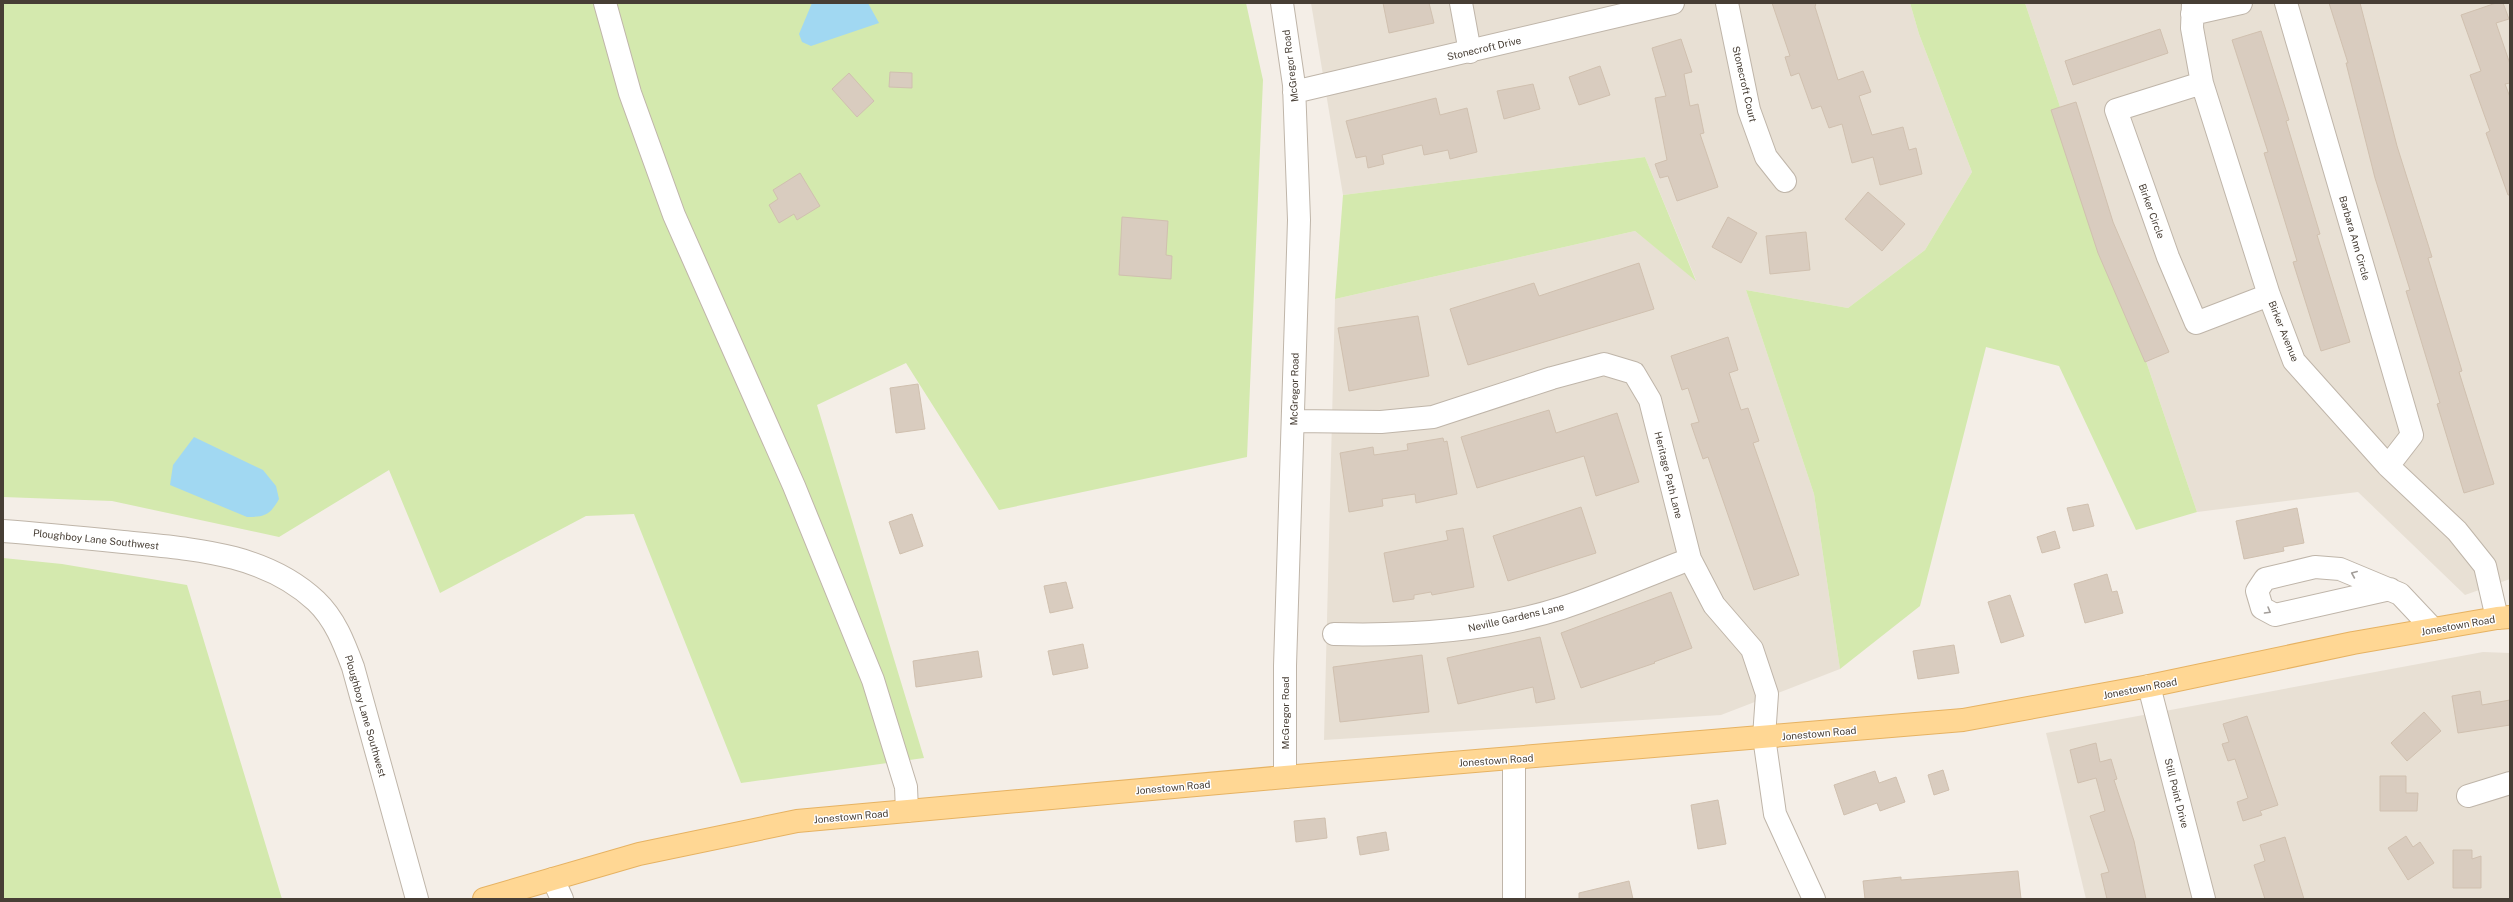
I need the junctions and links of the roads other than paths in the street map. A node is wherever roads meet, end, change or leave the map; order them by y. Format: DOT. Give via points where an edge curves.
graph roads {
  1 [pos="605,3"];
  2 [pos="1282,3"];
  3 [pos="1461,3"];
  4 [pos="1673,3"];
  5 [pos="1727,3"];
  6 [pos="2241,3"];
  7 [pos="2286,3"];
  8 [pos="2193,9"];
  9 [pos="1470,52"];
  10 [pos="2202,83"];
  11 [pos="1294,92"];
  12 [pos="1785,181"];
  13 [pos="2269,295"];
  14 [pos="1293,420"];
  15 [pos="2388,466"];
  16 [pos="3,530"];
  17 [pos="1690,559"];
  18 [pos="2390,589"];
  19 [pos="2504,618"];
  20 [pos="2433,629"];
  21 [pos="1334,634"];
  22 [pos="2149,686"];
  23 [pos="1764,737"];
  24 [pos="1514,759"];
  25 [pos="1285,776"];
  26 [pos="2510,784"];
  27 [pos="2468,796"];
  28 [pos="907,811"];
  29 [pos="553,879"];
  30 [pos="417,899"];
  31 [pos="484,899"];
  32 [pos="562,899"];
  33 [pos="1514,899"];
  34 [pos="1814,899"];
  35 [pos="2204,899"];
  1 -- 28 [label="street" via="630,93 674,215 794,486 873,680 906,787"];
  2 -- 11 [label="street, McGregor Road"];
  3 -- 9 [label="street"];
  4 -- 9 [label="street, Stonecroft Drive"];
  5 -- 12 [label="street, Stonecroft Court" via="1749,110 1766,157"];
  6 -- 8 [label="street"];
  7 -- 15 [label="street, Barbara Ann Circle" via="2412,435"];
  8 -- 10 [label="street, Birker Avenue" via="2192,28"];
  9 -- 11 [label="street, Stonecroft Drive"];
  10 -- 13 [label="street, Birker Avenue"];
  10 -- 13 [label="street, Birker Circle" via="2116,110 2168,257 2196,323"];
  11 -- 14 [label="street, McGregor Road" via="1298,220"];
  13 -- 15 [label="street, Birker Avenue" via="2294,361"];
  14 -- 17 [label="street, Heritage Path Lane" via="1381,422 1433,417 1552,378 1604,364 1634,373 1650,400"];
  14 -- 25 [label="street, McGregor Road" via="1285,666"];
  15 -- 19 [label="street, Birker Avenue" via="2457,531 2485,566"];
  16 -- 30 [label="street, Ploughboy Lane Southwest" via="198,550 240,559 264,568 295,585 316,601 340,635 353,666"];
  17 -- 21 [label="street, Neville Gardens Lane" via="1562,608 1470,629 1373,635"];
  17 -- 23 [label="street, Heritage Path Lane" via="1714,605 1752,650 1766,694"];
  18 -- 18 [label="street, one-way" via="2340,568 2315,567 2265,579 2257,591 2262,608 2275,615"];
  18 -- 20 [label="street" via="2400,594"];
  19 -- 20 [label="main road, Jonestown Road"];
  20 -- 22 [label="main road, Jonestown Road"];
  22 -- 23 [label="main road, Jonestown Road" via="1963,720"];
  22 -- 35 [label="street, Still Point Drive"];
  23 -- 24 [label="main road, Jonestown Road"];
  23 -- 34 [label="street, Heritage Path Lane" via="1775,814"];
  24 -- 25 [label="main road, Jonestown Road"];
  24 -- 33 [label="street"];
  25 -- 28 [label="main road, Jonestown Road"];
  26 -- 27 [label="street"];
  28 -- 29 [label="main road, Jonestown Road" via="797,821 639,854"];
  29 -- 31 [label="main road, Jonestown Road"];
  29 -- 32 [label="street"];
}
